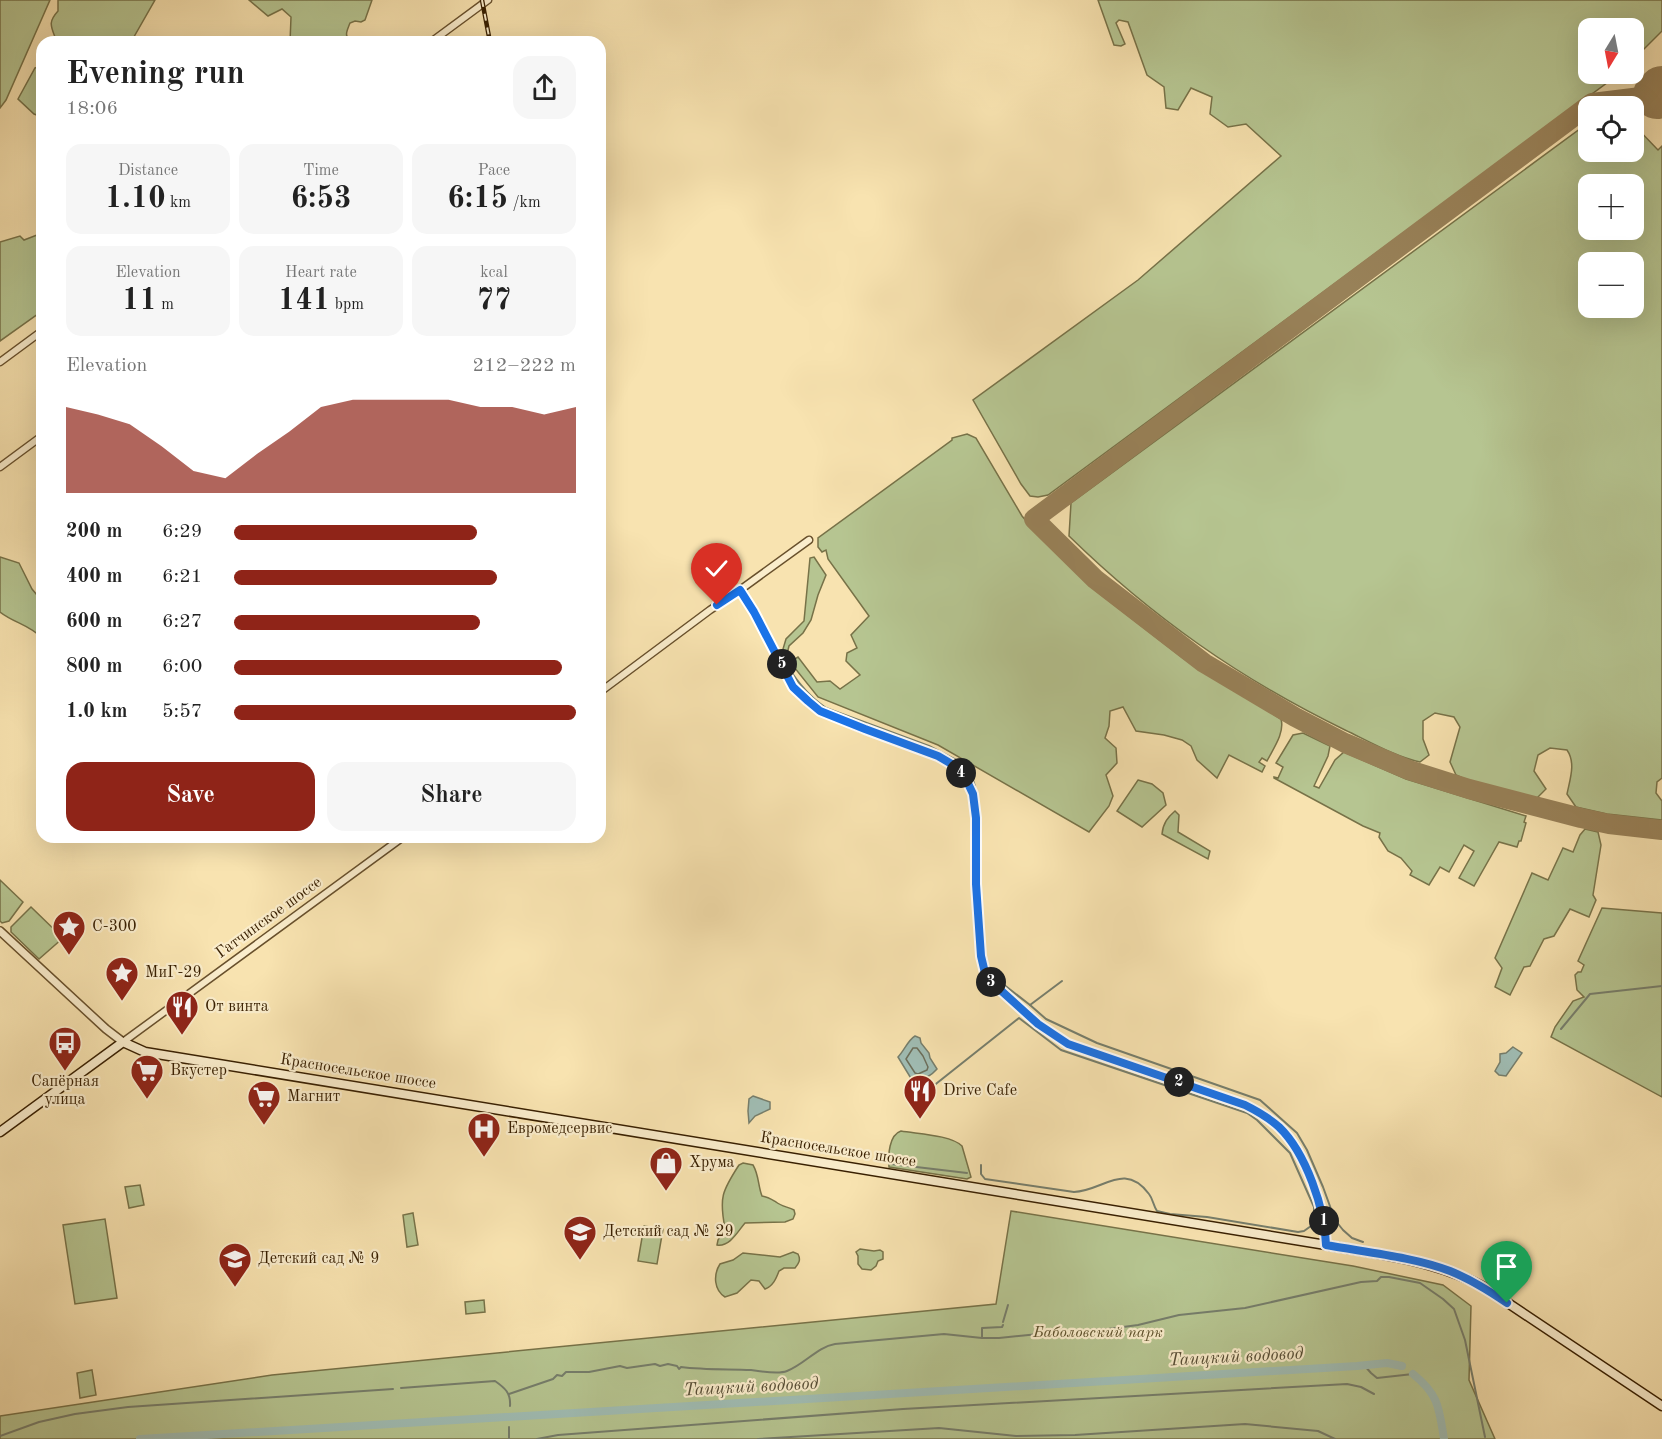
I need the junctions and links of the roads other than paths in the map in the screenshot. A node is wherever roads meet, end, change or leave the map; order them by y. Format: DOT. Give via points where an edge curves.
graph roads {
  1 [pos="488,0"];
  2 [pos="439,36"];
  3 [pos="36,335"];
  4 [pos="0,362"];
  5 [pos="36,440"];
  6 [pos="0,467"];
  7 [pos="809,540"];
  8 [pos="740,590"];
  9 [pos="606,688"];
  10 [pos="395,843"];
  11 [pos="0,931"];
  12 [pos="123,1042"];
  13 [pos="0,1132"];
  14 [pos="1326,1245"];
  15 [pos="1662,1406"];
  1 -- 2 [label="street"];
  3 -- 4 [label="street"];
  5 -- 6 [label="street"];
  7 -- 8 [label="street"];
  8 -- 9 [label="street"];
  8 -- 14 [label="street" via="793,687 820,711 938,756 965,777 973,794 976,818 976,884 986,977 1038,1024 1068,1044 1261,1112 1280,1128 1305,1167 1323,1216"];
  10 -- 12 [label="street, Гатчинское шоссе"];
  11 -- 12 [label="street"];
  12 -- 13 [label="main road"];
  12 -- 14 [label="main road, Красносельское шоссе" via="154,1054"];
  14 -- 15 [label="main road, Красносельское шоссе" via="1430,1264 1466,1277"];
}
